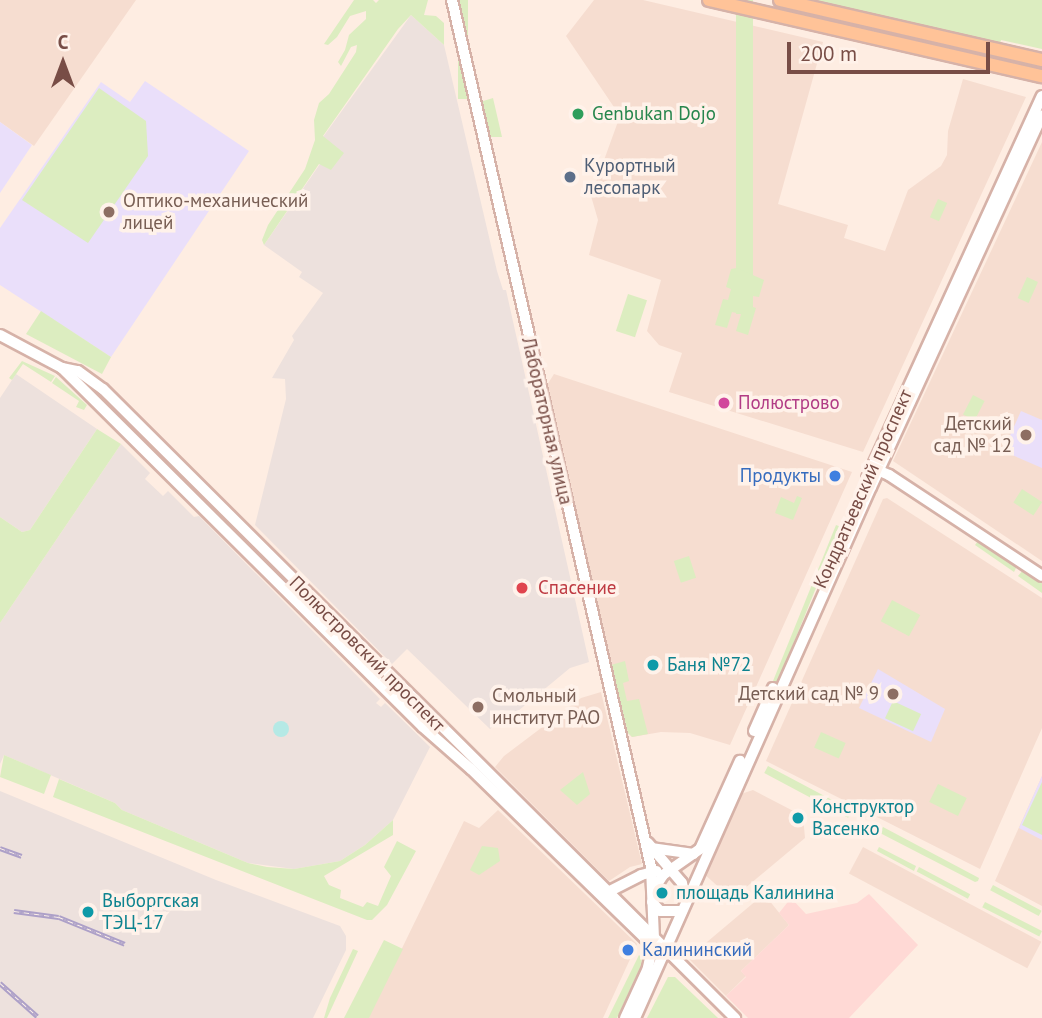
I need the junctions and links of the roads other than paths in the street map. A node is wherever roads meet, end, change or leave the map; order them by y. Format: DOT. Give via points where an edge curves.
graph roads {
  1 [pos="452,0"];
  2 [pos="709,0"];
  3 [pos="780,0"];
  4 [pos="1042,60"];
  5 [pos="1042,76"];
  6 [pos="1042,96"];
  7 [pos="1042,117"];
  8 [pos="0,335"];
  9 [pos="875,470"];
  10 [pos="199,495"];
  11 [pos="1042,576"];
  12 [pos="431,718"];
  13 [pos="423,727"];
  14 [pos="649,844"];
  15 [pos="694,855"];
  16 [pos="670,870"];
  17 [pos="652,871"];
  18 [pos="608,892"];
  19 [pos="652,898"];
  20 [pos="684,906"];
  21 [pos="653,944"];
  22 [pos="665,952"];
  23 [pos="625,1018"];
  24 [pos="635,1018"];
  25 [pos="735,1018"];
  1 -- 14 [label="main road, Лабораторная улица" via="600,654"];
  2 -- 5 [label="main road"];
  3 -- 4 [label="main road"];
  6 -- 9 [label="main road, Кондратьевский проспект"];
  7 -- 9 [label="main road, Кондратьевский проспект"];
  8 -- 10 [label="main road, Полюстровский проспект" via="98,385"];
  9 -- 11 [label="main road"];
  9 -- 15 [label="main road, Кондратьевский проспект"];
  9 -- 20 [label="main road, Кондратьевский проспект"];
  10 -- 12 [label="main road, Полюстровский проспект"];
  10 -- 13 [label="main road, Полюстровский проспект"];
  12 -- 13 [label="main road"];
  12 -- 18 [label="main road, Полюстровский проспект"];
  13 -- 21 [label="main road, Полюстровский проспект"];
  14 -- 15 [label="main road"];
  14 -- 16 [label="main road, Лабораторная улица"];
  14 -- 17 [label="main road, Лабораторная улица"];
  15 -- 16 [label="main road, Кондратьевский проспект"];
  16 -- 17 [label="main road"];
  16 -- 19 [label="main road" via="657,880"];
  16 -- 20 [label="main road" via="681,883"];
  17 -- 18 [label="main road"];
  17 -- 19 [label="main road"];
  18 -- 21 [label="main road, Полюстровский проспект"];
  19 -- 20 [label="main road" via="660,911"];
  19 -- 21 [label="main road"];
  20 -- 22 [label="main road"];
  21 -- 22 [label="main road, Полюстровский проспект"];
  21 -- 23 [label="main road" via="648,968"];
  22 -- 24 [label="main road"];
  22 -- 25 [label="main road, Полюстровский проспект"];
}
